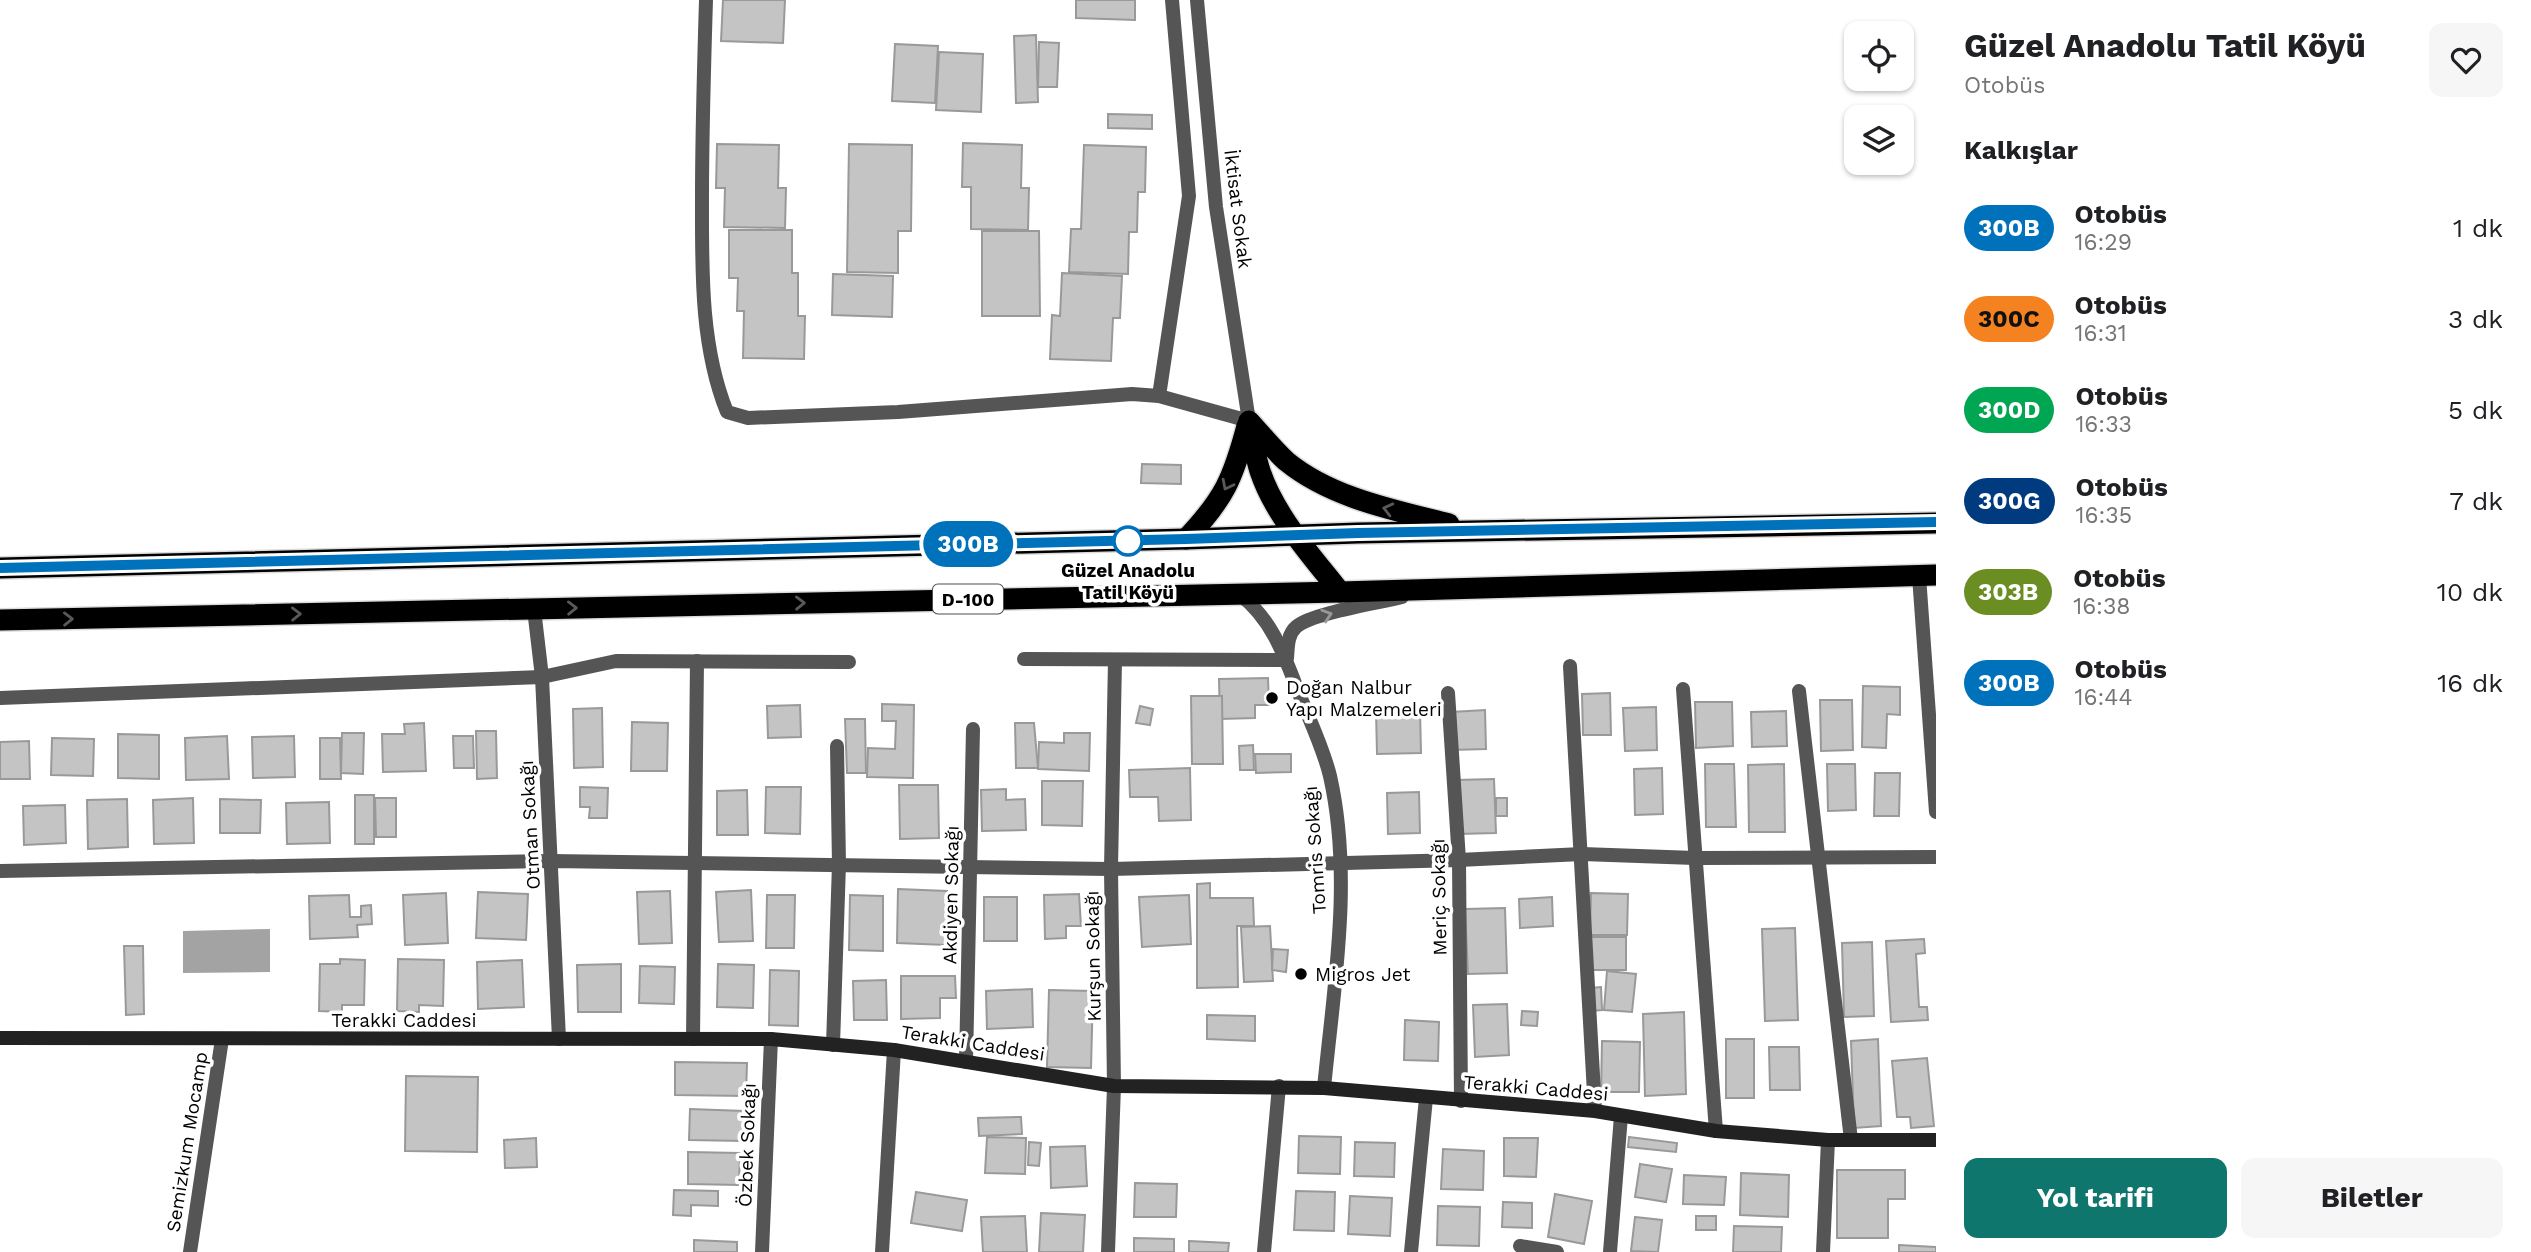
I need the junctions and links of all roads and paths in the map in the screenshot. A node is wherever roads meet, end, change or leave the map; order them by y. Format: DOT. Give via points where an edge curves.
graph roads {
  1 [pos="706,0"];
  2 [pos="1172,0"];
  3 [pos="1197,0"];
  4 [pos="1159,396"];
  5 [pos="1248,421"];
  6 [pos="1936,523"];
  7 [pos="1478,532"];
  8 [pos="1296,536"];
  9 [pos="1186,539"];
  10 [pos="0,568"];
  11 [pos="1928,576"];
  12 [pos="1436,589"];
  13 [pos="1237,592"];
  14 [pos="1340,592"];
  15 [pos="534,609"];
  16 [pos="0,620"];
  17 [pos="1024,659"];
  18 [pos="1115,660"];
  19 [pos="1286,660"];
  20 [pos="697,661"];
  21 [pos="849,662"];
  22 [pos="1570,666"];
  23 [pos="542,677"];
  24 [pos="1683,689"];
  25 [pos="1799,691"];
  26 [pos="1448,693"];
  27 [pos="0,698"];
  28 [pos="973,729"];
  29 [pos="837,747"];
  30 [pos="1936,812"];
  31 [pos="1582,854"];
  32 [pos="1818,857"];
  33 [pos="1936,857"];
  34 [pos="1695,858"];
  35 [pos="1460,860"];
  36 [pos="551,861"];
  37 [pos="696,862"];
  38 [pos="1340,862"];
  39 [pos="839,864"];
  40 [pos="971,866"];
  41 [pos="1111,869"];
  42 [pos="0,871"];
  43 [pos="0,1038"];
  44 [pos="222,1039"];
  45 [pos="559,1039"];
  46 [pos="693,1040"];
  47 [pos="771,1040"];
  48 [pos="833,1045"];
  49 [pos="894,1050"];
  50 [pos="966,1062"];
  51 [pos="1114,1086"];
  52 [pos="1279,1086"];
  53 [pos="1324,1087"];
  54 [pos="1426,1098"];
  55 [pos="1461,1101"];
  56 [pos="1595,1111"];
  57 [pos="1621,1116"];
  58 [pos="1716,1131"];
  59 [pos="1828,1140"];
  60 [pos="1851,1140"];
  61 [pos="1936,1140"];
  62 [pos="1520,1246"];
  63 [pos="190,1252"];
  64 [pos="762,1252"];
  65 [pos="882,1252"];
  66 [pos="1108,1252"];
  67 [pos="1264,1252"];
  68 [pos="1411,1252"];
  69 [pos="1557,1252"];
  70 [pos="1610,1252"];
  71 [pos="1822,1252"];
  1 -- 4 [label="street" via="702,282 716,384 727,412 748,418"];
  2 -- 4 [label="street" via="1189,196"];
  3 -- 5 [label="street, İktisat Sokak" via="1216,206"];
  4 -- 5 [label="street"];
  7 -- 5 [label="highway, one-way" via="1360,502 1287,461"];
  5 -- 8 [label="highway" via="1260,471"];
  5 -- 9 [label="highway, one-way" via="1227,487"];
  6 -- 7 [label="highway"];
  7 -- 8 [label="highway"];
  8 -- 9 [label="highway"];
  8 -- 14 [label="highway"];
  9 -- 10 [label="highway"];
  11 -- 12 [label="highway, D-100"];
  11 -- 30 [label="street"];
  12 -- 14 [label="highway, D-100"];
  19 -- 12 [label="street, one-way" via="1296,626 1328,613"];
  13 -- 14 [label="highway, D-100"];
  15 -- 13 [label="highway, D-100, one-way"];
  13 -- 19 [label="street, Tomris Sokağı" via="1264,617"];
  16 -- 15 [label="highway, D-100, one-way"];
  15 -- 23 [label="street, Otman Sokağı"];
  17 -- 18 [label="street"];
  18 -- 19 [label="street"];
  18 -- 41 [label="street, Kurşun Sokağı"];
  19 -- 38 [label="street, Tomris Sokağı" via="1330,774"];
  20 -- 21 [label="street"];
  20 -- 23 [label="street" via="616,661"];
  20 -- 37 [label="street"];
  22 -- 31 [label="street"];
  23 -- 27 [label="street"];
  23 -- 36 [label="street, Otman Sokağı"];
  24 -- 34 [label="street"];
  25 -- 32 [label="street"];
  26 -- 35 [label="street, Meriç Sokağı"];
  28 -- 40 [label="street, Akdiyen Sokağı"];
  29 -- 39 [label="street"];
  31 -- 34 [label="street"];
  31 -- 35 [label="street"];
  31 -- 56 [label="street"];
  32 -- 33 [label="street"];
  32 -- 34 [label="street"];
  32 -- 60 [label="street"];
  34 -- 58 [label="street"];
  35 -- 38 [label="street"];
  35 -- 55 [label="street, Meriç Sokağı"];
  36 -- 37 [label="street"];
  36 -- 42 [label="street"];
  36 -- 45 [label="street, Otman Sokağı"];
  37 -- 39 [label="street"];
  37 -- 46 [label="street"];
  38 -- 41 [label="street"];
  38 -- 53 [label="street, Tomris Sokağı"];
  39 -- 40 [label="street"];
  39 -- 48 [label="street"];
  40 -- 41 [label="street"];
  40 -- 50 [label="street, Akdiyen Sokağı"];
  41 -- 51 [label="street, Kurşun Sokağı"];
  43 -- 44 [label="street, Terakki Caddesi"];
  44 -- 45 [label="street, Terakki Caddesi"];
  44 -- 63 [label="street, Semizkum Mocamp"];
  45 -- 46 [label="street, Terakki Caddesi"];
  46 -- 47 [label="street, Terakki Caddesi"];
  47 -- 48 [label="street, Terakki Caddesi"];
  47 -- 64 [label="street, Özbek Sokağı"];
  48 -- 49 [label="street, Terakki Caddesi"];
  49 -- 50 [label="street, Terakki Caddesi"];
  49 -- 65 [label="street"];
  50 -- 51 [label="street, Terakki Caddesi"];
  51 -- 52 [label="street, Terakki Caddesi"];
  51 -- 66 [label="street, Kurşun Sokağı"];
  52 -- 53 [label="street, Terakki Caddesi"];
  52 -- 67 [label="street"];
  53 -- 54 [label="street, Terakki Caddesi"];
  54 -- 55 [label="street, Terakki Caddesi"];
  54 -- 68 [label="street"];
  55 -- 56 [label="street, Terakki Caddesi"];
  56 -- 57 [label="street, Terakki Caddesi"];
  57 -- 58 [label="street, Terakki Caddesi"];
  57 -- 70 [label="street"];
  58 -- 59 [label="street, Terakki Caddesi"];
  59 -- 60 [label="street, Terakki Caddesi"];
  59 -- 71 [label="street"];
  60 -- 61 [label="street, Terakki Caddesi"];
  62 -- 69 [label="street"];
}
